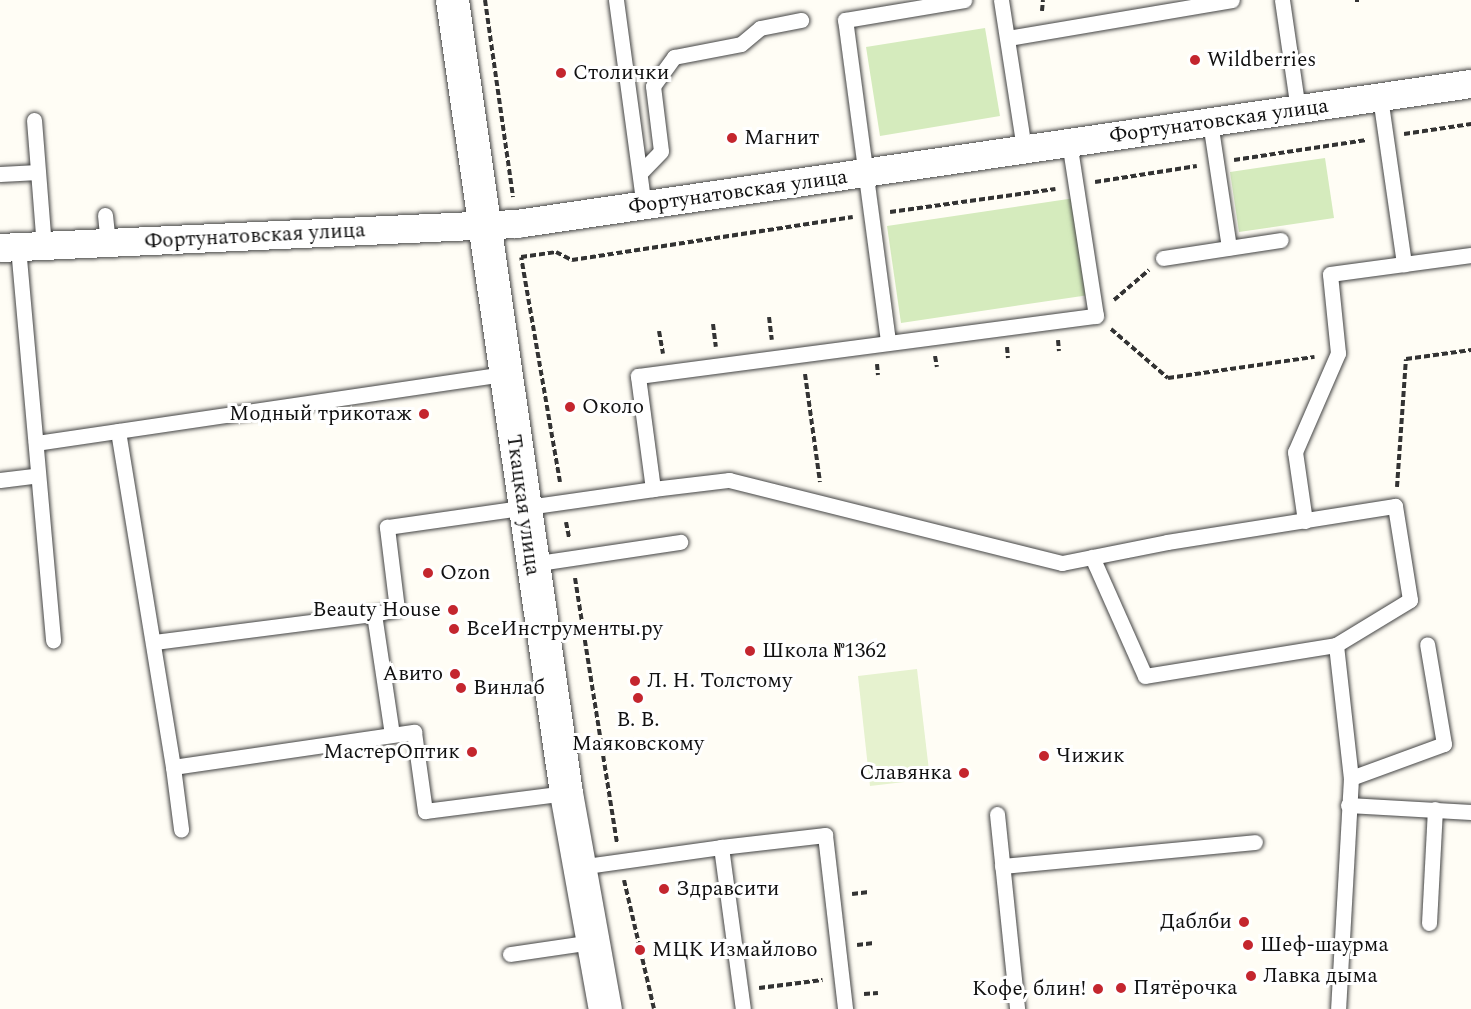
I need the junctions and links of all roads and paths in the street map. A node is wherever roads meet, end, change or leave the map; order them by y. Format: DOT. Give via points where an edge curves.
graph roads {
  1 [pos="452,0"];
  2 [pos="485,0"];
  3 [pos="616,0"];
  4 [pos="964,0"];
  5 [pos="1001,0"];
  6 [pos="1232,0"];
  7 [pos="1282,0"];
  8 [pos="801,20"];
  9 [pos="1008,38"];
  10 [pos="1471,84"];
  11 [pos="1380,97"];
  12 [pos="1298,110"];
  13 [pos="33,120"];
  14 [pos="1210,122"];
  15 [pos="1471,124"];
  16 [pos="1386,137"];
  17 [pos="1069,142"];
  18 [pos="1024,148"];
  19 [pos="1216,163"];
  20 [pos="38,172"];
  21 [pos="640,173"];
  22 [pos="867,173"];
  23 [pos="0,174"];
  24 [pos="1076,186"];
  25 [pos="514,202"];
  26 [pos="644,206"];
  27 [pos="105,215"];
  28 [pos="872,215"];
  29 [pos="483,226"];
  30 [pos="1281,240"];
  31 [pos="108,243"];
  32 [pos="20,247"];
  33 [pos="1229,248"];
  34 [pos="1471,255"];
  35 [pos="1163,258"];
  36 [pos="1404,264"];
  37 [pos="1096,316"];
  38 [pos="888,341"];
  39 [pos="1471,350"];
  40 [pos="802,352"];
  41 [pos="1338,353"];
  42 [pos="504,374"];
  43 [pos="118,431"];
  44 [pos="36,444"];
  45 [pos="38,475"];
  46 [pos="0,480"];
  47 [pos="653,489"];
  48 [pos="563,503"];
  49 [pos="822,504"];
  50 [pos="1395,506"];
  51 [pos="524,509"];
  52 [pos="1305,521"];
  53 [pos="680,542"];
  54 [pos="1092,557"];
  55 [pos="572,558"];
  56 [pos="532,564"];
  57 [pos="374,614"];
  58 [pos="602,632"];
  59 [pos="585,635"];
  60 [pos="53,640"];
  61 [pos="154,642"];
  62 [pos="1427,644"];
  63 [pos="1336,645"];
  64 [pos="392,734"];
  65 [pos="173,767"];
  66 [pos="1351,778"];
  67 [pos="566,793"];
  68 [pos="1348,804"];
  69 [pos="1435,809"];
  70 [pos="1471,812"];
  71 [pos="997,814"];
  72 [pos="181,829"];
  73 [pos="1255,842"];
  74 [pos="721,847"];
  75 [pos="619,862"];
  76 [pos="1002,866"];
  77 [pos="579,867"];
  78 [pos="1429,923"];
  79 [pos="592,942"];
  80 [pos="510,954"];
  81 [pos="841,978"];
  82 [pos="740,990"];
  83 [pos="605,1009"];
  84 [pos="654,1009"];
  85 [pos="743,1009"];
  86 [pos="845,1009"];
  87 [pos="1017,1009"];
  88 [pos="1338,1009"];
  1 -- 29 [label="street, Ткацкая улица"];
  2 -- 25 [label="path"];
  3 -- 21 [label="lane"];
  4 -- 22 [label="lane" via="844,20"];
  5 -- 9 [label="lane"];
  6 -- 9 [label="lane"];
  7 -- 12 [label="lane"];
  8 -- 21 [label="lane" via="760,28 741,44 674,57 653,86 661,151"];
  9 -- 18 [label="lane"];
  10 -- 11 [label="street, Фортунатовская улица"];
  11 -- 12 [label="street, Фортунатовская улица"];
  11 -- 16 [label="lane"];
  12 -- 14 [label="street, Фортунатовская улица"];
  13 -- 20 [label="lane"];
  14 -- 17 [label="street, Фортунатовская улица"];
  14 -- 19 [label="lane"];
  15 -- 16 [label="path"];
  16 -- 19 [label="path"];
  16 -- 36 [label="lane"];
  17 -- 18 [label="street, Фортунатовская улица"];
  17 -- 24 [label="lane"];
  18 -- 22 [label="street, Фортунатовская улица"];
  19 -- 24 [label="path"];
  19 -- 33 [label="lane"];
  20 -- 23 [label="lane"];
  20 -- 32 [label="lane"];
  21 -- 26 [label="lane"];
  22 -- 26 [label="street, Фортунатовская улица"];
  22 -- 28 [label="lane"];
  24 -- 28 [label="path"];
  24 -- 37 [label="lane"];
  26 -- 29 [label="street, Фортунатовская улица"];
  27 -- 31 [label="lane"];
  28 -- 38 [label="lane"];
  28 -- 48 [label="path" via="572,260 556,252 522,257"];
  29 -- 31 [label="street, Фортунатовская улица"];
  29 -- 42 [label="street, Ткацкая улица"];
  30 -- 33 [label="lane"];
  31 -- 32 [label="street, Фортунатовская улица"];
  32 -- 44 [label="lane"];
  33 -- 35 [label="lane"];
  34 -- 36 [label="lane"];
  35 -- 37 [label="path"];
  36 -- 41 [label="lane" via="1330,274"];
  37 -- 38 [label="lane"];
  37 -- 41 [label="path" via="1168,378"];
  38 -- 40 [label="lane"];
  39 -- 50 [label="path" via="1406,359"];
  40 -- 47 [label="lane" via="638,376"];
  40 -- 49 [label="path"];
  41 -- 52 [label="lane" via="1295,452"];
  42 -- 43 [label="lane"];
  42 -- 51 [label="street, Ткацкая улица"];
  43 -- 44 [label="lane"];
  43 -- 61 [label="lane"];
  44 -- 45 [label="lane"];
  45 -- 46 [label="lane"];
  45 -- 60 [label="lane"];
  47 -- 48 [label="lane"];
  47 -- 49 [label="lane" via="729,480"];
  48 -- 51 [label="lane"];
  48 -- 55 [label="path"];
  49 -- 54 [label="lane" via="1062,563"];
  50 -- 52 [label="lane"];
  50 -- 63 [label="lane" via="1410,600"];
  51 -- 56 [label="street, Ткацкая улица"];
  51 -- 57 [label="lane" via="387,527 397,609"];
  52 -- 54 [label="lane"];
  53 -- 55 [label="lane"];
  54 -- 63 [label="lane" via="1145,676"];
  55 -- 56 [label="lane"];
  55 -- 59 [label="path"];
  56 -- 67 [label="street, Ткацкая улица"];
  57 -- 61 [label="lane"];
  57 -- 64 [label="lane"];
  58 -- 59 [label="path"];
  59 -- 75 [label="path"];
  61 -- 65 [label="lane"];
  62 -- 66 [label="lane" via="1444,744"];
  63 -- 66 [label="lane"];
  64 -- 65 [label="lane"];
  64 -- 67 [label="lane" via="414,732 425,811"];
  65 -- 72 [label="lane"];
  66 -- 68 [label="lane"];
  67 -- 77 [label="street, Ткацкая улица"];
  68 -- 69 [label="lane"];
  68 -- 88 [label="lane"];
  69 -- 70 [label="lane"];
  69 -- 78 [label="lane"];
  71 -- 76 [label="lane"];
  73 -- 76 [label="lane"];
  74 -- 75 [label="lane"];
  74 -- 81 [label="lane" via="825,835"];
  74 -- 82 [label="lane"];
  75 -- 77 [label="lane"];
  75 -- 84 [label="path"];
  76 -- 87 [label="lane"];
  77 -- 79 [label="street, Ткацкая улица"];
  79 -- 80 [label="lane"];
  79 -- 83 [label="street, Ткацкая улица"];
  81 -- 82 [label="path"];
  81 -- 86 [label="lane"];
  82 -- 85 [label="lane"];
}
